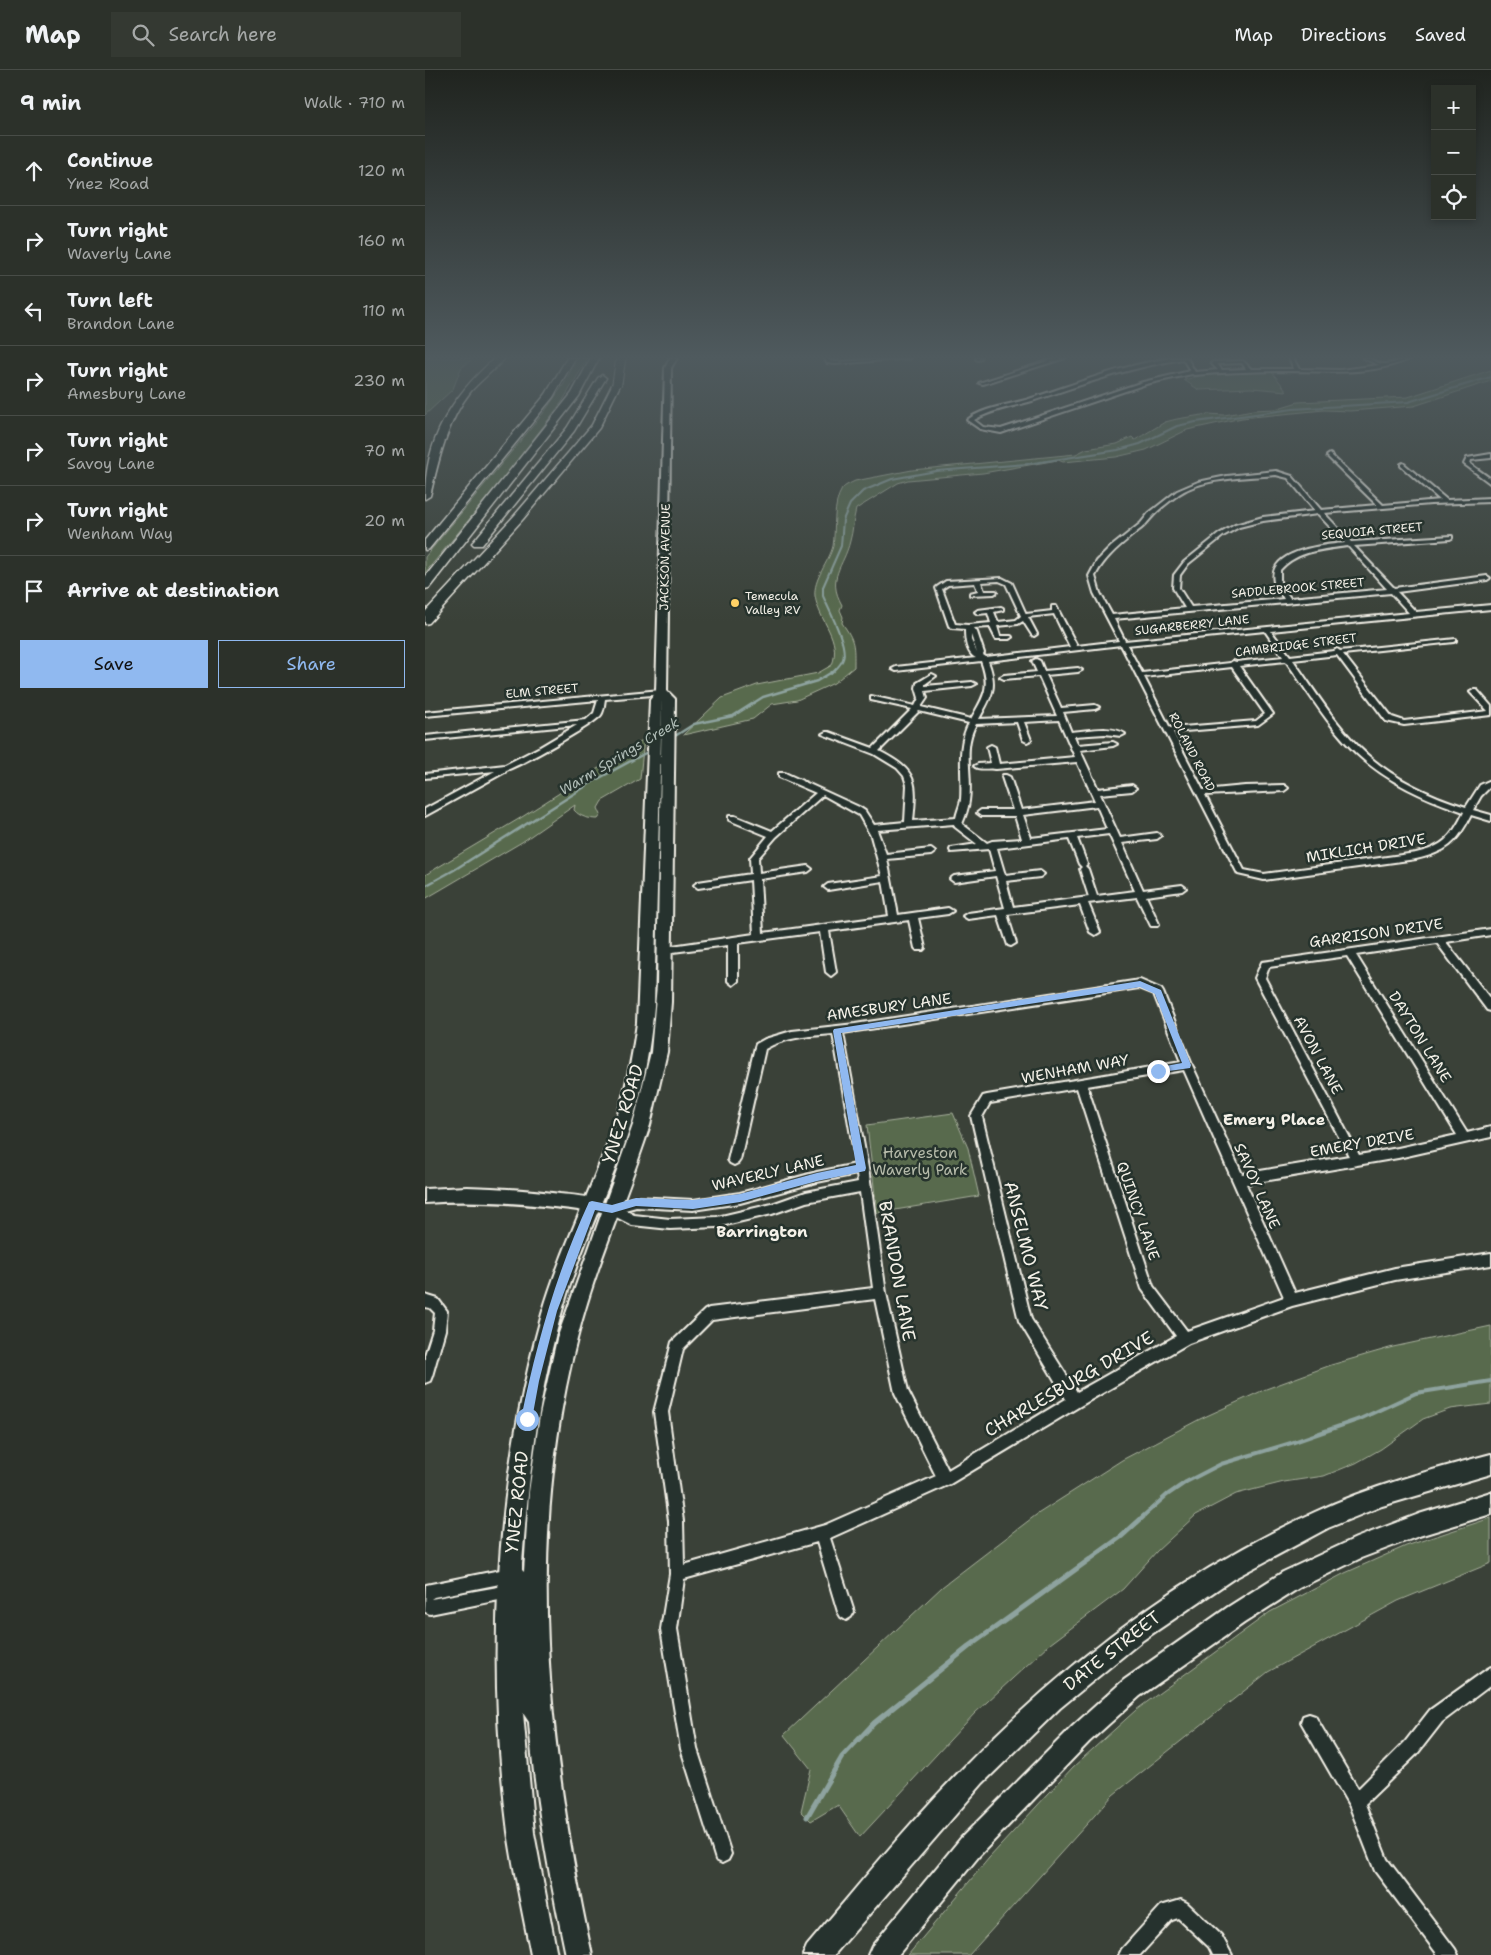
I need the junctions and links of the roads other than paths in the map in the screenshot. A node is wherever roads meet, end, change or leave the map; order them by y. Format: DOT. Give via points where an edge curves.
graph roads {
  1 [pos="437,446"];
  2 [pos="508,446"];
  3 [pos="535,446"];
  4 [pos="544,446"];
  5 [pos="558,446"];
  6 [pos="580,446"];
  7 [pos="666,446"];
  8 [pos="1330,456"];
  9 [pos="1491,456"];
  10 [pos="1403,464"];
  11 [pos="1491,482"];
  12 [pos="425,496"];
  13 [pos="1491,500"];
  14 [pos="1445,501"];
  15 [pos="1382,507"];
  16 [pos="1319,512"];
  17 [pos="478,519"];
  18 [pos="1450,537"];
  19 [pos="1349,545"];
  20 [pos="425,547"];
  21 [pos="474,549"];
  22 [pos="462,563"];
  23 [pos="1487,578"];
  24 [pos="977,580"];
  25 [pos="425,585"];
  26 [pos="1392,590"];
  27 [pos="994,592"];
  28 [pos="982,593"];
  29 [pos="972,594"];
  30 [pos="1288,600"];
  31 [pos="1491,607"];
  32 [pos="425,609"];
  33 [pos="1001,610"];
  34 [pos="1189,610"];
  35 [pos="990,611"];
  36 [pos="978,612"];
  37 [pos="1414,614"];
  38 [pos="1024,616"];
  39 [pos="1110,617"];
  40 [pos="425,620"];
  41 [pos="995,624"];
  42 [pos="969,627"];
  43 [pos="1267,629"];
  44 [pos="1034,634"];
  45 [pos="1009,637"];
  46 [pos="1454,640"];
  47 [pos="1123,643"];
  48 [pos="1074,648"];
  49 [pos="1337,651"];
  50 [pos="981,657"];
  51 [pos="1287,657"];
  52 [pos="1036,661"];
  53 [pos="1233,664"];
  54 [pos="896,669"];
  55 [pos="1078,670"];
  56 [pos="1042,674"];
  57 [pos="1140,675"];
  58 [pos="932,676"];
  59 [pos="1004,677"];
  60 [pos="972,684"];
  61 [pos="920,688"];
  62 [pos="661,692"];
  63 [pos="1474,692"];
  64 [pos="602,697"];
  65 [pos="874,698"];
  66 [pos="918,707"];
  67 [pos="1095,707"];
  68 [pos="1491,711"];
  69 [pos="425,714"];
  70 [pos="1060,714"];
  71 [pos="1020,720"];
  72 [pos="589,721"];
  73 [pos="973,722"];
  74 [pos="1169,730"];
  75 [pos="826,734"];
  76 [pos="1069,734"];
  77 [pos="1121,734"];
  78 [pos="425,738"];
  79 [pos="1027,740"];
  80 [pos="1113,744"];
  81 [pos="991,747"];
  82 [pos="1076,748"];
  83 [pos="874,752"];
  84 [pos="1079,759"];
  85 [pos="995,765"];
  86 [pos="978,766"];
  87 [pos="507,767"];
  88 [pos="661,768"];
  89 [pos="782,775"];
  90 [pos="425,776"];
  91 [pos="1006,777"];
  92 [pos="1491,782"];
  93 [pos="1132,788"];
  94 [pos="1284,788"];
  95 [pos="822,792"];
  96 [pos="1094,792"];
  97 [pos="1200,793"];
  98 [pos="1099,803"];
  99 [pos="1469,812"];
  100 [pos="425,813"];
  101 [pos="981,813"];
  102 [pos="1019,813"];
  103 [pos="732,818"];
  104 [pos="1491,818"];
  105 [pos="909,820"];
  106 [pos="959,823"];
  107 [pos="871,828"];
  108 [pos="1111,830"];
  109 [pos="773,835"];
  110 [pos="1071,835"];
  111 [pos="1157,836"];
  112 [pos="1027,840"];
  113 [pos="1116,841"];
  114 [pos="988,845"];
  115 [pos="954,850"];
  116 [pos="931,852"];
  117 [pos="882,857"];
  118 [pos="808,869"];
  119 [pos="1241,872"];
  120 [pos="1040,874"];
  121 [pos="1001,876"];
  122 [pos="753,878"];
  123 [pos="886,878"];
  124 [pos="955,879"];
  125 [pos="698,885"];
  126 [pos="828,887"];
  127 [pos="1182,888"];
  128 [pos="1139,893"];
  129 [pos="665,894"];
  130 [pos="651,896"];
  131 [pos="1094,899"];
  132 [pos="1083,901"];
  133 [pos="948,911"];
  134 [pos="1006,912"];
  135 [pos="913,916"];
  136 [pos="968,916"];
  137 [pos="894,919"];
  138 [pos="1154,924"];
  139 [pos="824,928"];
  140 [pos="1095,932"];
  141 [pos="1491,932"];
  142 [pos="759,937"];
  143 [pos="733,940"];
  144 [pos="1439,940"];
  145 [pos="1011,943"];
  146 [pos="920,948"];
  147 [pos="665,950"];
  148 [pos="1349,952"];
  149 [pos="1265,964"];
  150 [pos="831,972"];
  151 [pos="733,981"];
  152 [pos="1140,984"];
  153 [pos="655,1005"];
  154 [pos="1491,1007"];
  155 [pos="837,1031"];
  156 [pos="1187,1065"];
  157 [pos="1081,1084"];
  158 [pos="977,1116"];
  159 [pos="1491,1132"];
  160 [pos="1465,1139"];
  161 [pos="1356,1159"];
  162 [pos="734,1160"];
  163 [pos="862,1168"];
  164 [pos="1238,1180"];
  165 [pos="864,1186"];
  166 [pos="425,1196"];
  167 [pos="602,1207"];
  168 [pos="1491,1259"];
  169 [pos="880,1292"];
  170 [pos="1292,1300"];
  171 [pos="425,1301"];
  172 [pos="1185,1338"];
  173 [pos="425,1376"];
  174 [pos="1075,1401"];
  175 [pos="1491,1464"];
  176 [pos="945,1479"];
  177 [pos="1491,1503"];
  178 [pos="821,1533"];
  179 [pos="677,1574"];
  180 [pos="509,1584"];
  181 [pos="425,1595"];
  182 [pos="425,1605"];
  183 [pos="846,1612"];
  184 [pos="1491,1675"];
  185 [pos="540,1718"];
  186 [pos="1309,1722"];
  187 [pos="1356,1802"];
  188 [pos="723,1854"];
  189 [pos="544,1955"];
  190 [pos="579,1955"];
  191 [pos="816,1955"];
  192 [pos="881,1955"];
  193 [pos="1128,1955"];
  194 [pos="1223,1955"];
  195 [pos="1449,1955"];
  1 -- 12 [label="highway"];
  2 -- 20 [label="highway"];
  3 -- 17 [label="highway"];
  4 -- 17 [label="highway"];
  5 -- 21 [label="highway"];
  6 -- 40 [label="highway, bridge"];
  7 -- 62 [label="main road, JACKSON AVENUE"];
  8 -- 15 [label="street"];
  9 -- 11 [label="street" via="1469,458 1467,464"];
  10 -- 14 [label="street"];
  13 -- 14 [label="street"];
  14 -- 15 [label="street"];
  15 -- 16 [label="street"];
  16 -- 19 [label="street"];
  16 -- 34 [label="street" via="1255,519 1221,535 1186,564 1177,576 1176,588"];
  16 -- 39 [label="street, ROLAND ROAD" via="1290,478 1276,473 1201,483 1179,492 1099,562 1092,576"];
  17 -- 25 [label="highway"];
  18 -- 19 [label="street, SEQUOIA STREET"];
  19 -- 26 [label="street"];
  19 -- 30 [label="street, SEQUOIA STREET" via="1315,548 1293,555 1279,566 1275,579"];
  22 -- 32 [label="highway"];
  23 -- 26 [label="street, SADDLEBROOK STREET"];
  24 -- 28 [label="street"];
  24 -- 38 [label="street" via="1000,578 1009,583"];
  24 -- 42 [label="street" via="946,583 939,588 952,626"];
  26 -- 30 [label="street, SADDLEBROOK STREET"];
  26 -- 37 [label="street"];
  27 -- 28 [label="street"];
  28 -- 29 [label="street"];
  30 -- 34 [label="street, SADDLEBROOK STREET"];
  31 -- 37 [label="street, SUGARBERRY LANE"];
  33 -- 35 [label="street"];
  34 -- 39 [label="street, SADDLEBROOK STREET"];
  35 -- 36 [label="street"];
  35 -- 41 [label="street"];
  37 -- 43 [label="street, SUGARBERRY LANE"];
  38 -- 41 [label="street" via="1018,622"];
  38 -- 44 [label="street"];
  38 -- 48 [label="street" via="1055,609"];
  39 -- 47 [label="street, ROLAND ROAD"];
  41 -- 42 [label="street"];
  41 -- 45 [label="street" via="993,628 998,638"];
  42 -- 50 [label="street" via="974,632"];
  43 -- 47 [label="street, SUGARBERRY LANE"];
  43 -- 51 [label="street"];
  46 -- 49 [label="street, CAMBRIDGE STREET"];
  47 -- 48 [label="street, SUGARBERRY LANE"];
  47 -- 57 [label="street, ROLAND ROAD"];
  48 -- 50 [label="street, SUGARBERRY LANE"];
  49 -- 51 [label="street, CAMBRIDGE STREET"];
  49 -- 68 [label="street" via="1389,719 1404,723"];
  50 -- 54 [label="street, SUGARBERRY LANE"];
  50 -- 73 [label="street" via="990,676 989,694"];
  51 -- 53 [label="street, CAMBRIDGE STREET"];
  51 -- 99 [label="street" via="1359,751 1390,775"];
  52 -- 56 [label="street"];
  53 -- 57 [label="street, CAMBRIDGE STREET"];
  53 -- 74 [label="street" via="1269,714 1258,723"];
  55 -- 56 [label="street"];
  56 -- 59 [label="street"];
  56 -- 70 [label="street"];
  57 -- 74 [label="street, ROLAND ROAD"];
  58 -- 61 [label="street" via="921,683"];
  60 -- 61 [label="street"];
  61 -- 66 [label="street" via="923,698"];
  62 -- 64 [label="street, ELM STREET"];
  62 -- 88 [label="main road, JACKSON AVENUE" via="656,700 654,730"];
  62 -- 88 [label="main road, JACKSON AVENUE" via="669,699"];
  63 -- 68 [label="street"];
  64 -- 69 [label="street, ELM STREET"];
  64 -- 72 [label="street" via="598,714"];
  65 -- 66 [label="street"];
  66 -- 73 [label="street"];
  66 -- 83 [label="street"];
  67 -- 70 [label="street"];
  70 -- 71 [label="street"];
  70 -- 76 [label="street"];
  71 -- 73 [label="street"];
  71 -- 79 [label="street"];
  72 -- 78 [label="street"];
  72 -- 87 [label="street"];
  73 -- 106 [label="street" via="967,734 965,801"];
  74 -- 97 [label="street, ROLAND ROAD"];
  75 -- 83 [label="street"];
  76 -- 77 [label="street"];
  76 -- 82 [label="street"];
  80 -- 82 [label="street"];
  81 -- 85 [label="street"];
  82 -- 84 [label="street"];
  83 -- 105 [label="street" via="905,770 911,784"];
  84 -- 85 [label="street"];
  84 -- 96 [label="street"];
  85 -- 86 [label="street"];
  87 -- 90 [label="street"];
  87 -- 100 [label="street"];
  88 -- 129 [label="main road, JACKSON AVENUE"];
  88 -- 130 [label="main road, JACKSON AVENUE"];
  89 -- 95 [label="street"];
  91 -- 102 [label="street"];
  92 -- 99 [label="street, MIKLICH DRIVE" via="1476,797"];
  93 -- 96 [label="street"];
  94 -- 97 [label="street"];
  95 -- 107 [label="street" via="860,812"];
  95 -- 109 [label="street"];
  96 -- 98 [label="street"];
  97 -- 119 [label="street, ROLAND ROAD"];
  98 -- 102 [label="street"];
  98 -- 108 [label="street"];
  99 -- 104 [label="street"];
  99 -- 119 [label="street, MIKLICH DRIVE" via="1458,834 1440,849 1417,856 1264,877"];
  101 -- 102 [label="street"];
  102 -- 112 [label="street"];
  103 -- 109 [label="street"];
  105 -- 106 [label="street"];
  105 -- 107 [label="street"];
  106 -- 114 [label="street"];
  107 -- 117 [label="street"];
  108 -- 110 [label="street"];
  108 -- 113 [label="street"];
  109 -- 122 [label="street" via="754,858"];
  110 -- 112 [label="street"];
  110 -- 131 [label="street"];
  111 -- 113 [label="street"];
  112 -- 114 [label="street"];
  113 -- 128 [label="street"];
  114 -- 115 [label="street"];
  114 -- 121 [label="street"];
  116 -- 117 [label="street"];
  117 -- 123 [label="street"];
  118 -- 122 [label="street"];
  120 -- 121 [label="street"];
  121 -- 124 [label="street"];
  121 -- 134 [label="street"];
  122 -- 125 [label="street"];
  122 -- 142 [label="street"];
  123 -- 126 [label="street"];
  123 -- 137 [label="street"];
  127 -- 128 [label="street"];
  128 -- 131 [label="street"];
  128 -- 138 [label="street"];
  129 -- 130 [label="main road"];
  129 -- 147 [label="main road, JACKSON AVENUE"];
  130 -- 153 [label="main road, JACKSON AVENUE"];
  131 -- 132 [label="street"];
  132 -- 134 [label="street"];
  132 -- 140 [label="street"];
  133 -- 135 [label="street"];
  134 -- 136 [label="street"];
  134 -- 145 [label="street"];
  135 -- 137 [label="street"];
  135 -- 146 [label="street"];
  137 -- 139 [label="street"];
  139 -- 142 [label="street"];
  139 -- 150 [label="street"];
  141 -- 144 [label="street, GARRISON DRIVE"];
  142 -- 143 [label="street"];
  143 -- 147 [label="street"];
  143 -- 151 [label="street"];
  144 -- 148 [label="street, GARRISON DRIVE"];
  144 -- 154 [label="street"];
  147 -- 153 [label="main road, JACKSON AVENUE"];
  148 -- 149 [label="street, GARRISON DRIVE"];
  148 -- 160 [label="street, DAYTON LANE"];
  149 -- 161 [label="street, AVON LANE" via="1260,978"];
  152 -- 155 [label="street, AMESBURY LANE"];
  152 -- 156 [label="street, SAVOY LANE" via="1158,992"];
  153 -- 167 [label="main road, YNEZ ROAD" via="643,1040 632,1096"];
  155 -- 162 [label="street, AMESBURY LANE" via="779,1037 760,1047"];
  155 -- 163 [label="street, BRANDON LANE"];
  156 -- 157 [label="street, WENHAM WAY"];
  156 -- 164 [label="street, SAVOY LANE"];
  157 -- 158 [label="street, WENHAM WAY" via="987,1099"];
  157 -- 172 [label="street, QUINCY LANE" via="1148,1289"];
  158 -- 174 [label="street, ANSELMO WAY" via="1025,1320"];
  159 -- 160 [label="street, EMERY DRIVE"];
  160 -- 161 [label="street, EMERY DRIVE"];
  161 -- 164 [label="street, EMERY DRIVE"];
  163 -- 165 [label="street, BRANDON LANE"];
  163 -- 167 [label="street, WAVERLY LANE" via="740,1198 693,1205 636,1202"];
  164 -- 170 [label="street, SAVOY LANE"];
  165 -- 167 [label="street" via="806,1197 717,1222 670,1224 632,1220"];
  165 -- 169 [label="street, BRANDON LANE"];
  166 -- 167 [label="street" via="508,1194"];
  167 -- 180 [label="main road, YNEZ ROAD" via="552,1311 534,1381 512,1526"];
  167 -- 185 [label="main road, YNEZ ROAD" via="559,1370 544,1454 535,1573"];
  168 -- 170 [label="street, CHARLESBURG DRIVE" via="1395,1274"];
  169 -- 176 [label="street, BRANDON LANE" via="903,1393"];
  169 -- 179 [label="street" via="709,1314 677,1346 661,1412 676,1521"];
  170 -- 172 [label="street, CHARLESBURG DRIVE"];
  171 -- 173 [label="street" via="434,1303 441,1311 439,1330"];
  172 -- 174 [label="street, CHARLESBURG DRIVE"];
  174 -- 176 [label="street, CHARLESBURG DRIVE"];
  175 -- 191 [label="main road, DATE STREET" via="1384,1496 1322,1519 1163,1610 1078,1676 1018,1730 973,1775"];
  176 -- 178 [label="street, CHARLESBURG DRIVE"];
  177 -- 192 [label="main road" via="1356,1549 1291,1580 1235,1614 1131,1688 970,1846"];
  178 -- 179 [label="street, CHARLESBURG DRIVE"];
  178 -- 183 [label="street"];
  179 -- 188 [label="street" via="669,1629 689,1749"];
  180 -- 181 [label="street" via="431,1590"];
  180 -- 182 [label="street" via="430,1607"];
  180 -- 185 [label="main road" via="521,1583 524,1592 526,1696"];
  180 -- 189 [label="main road, YNEZ ROAD" via="507,1629 515,1783 520,1828"];
  184 -- 187 [label="street" via="1436,1716 1411,1748"];
  185 -- 190 [label="main road, YNEZ ROAD" via="545,1777"];
  186 -- 187 [label="street"];
  187 -- 195 [label="street" via="1381,1865"];
  193 -- 194 [label="street" via="1167,1912 1181,1909 1215,1941"];
}
